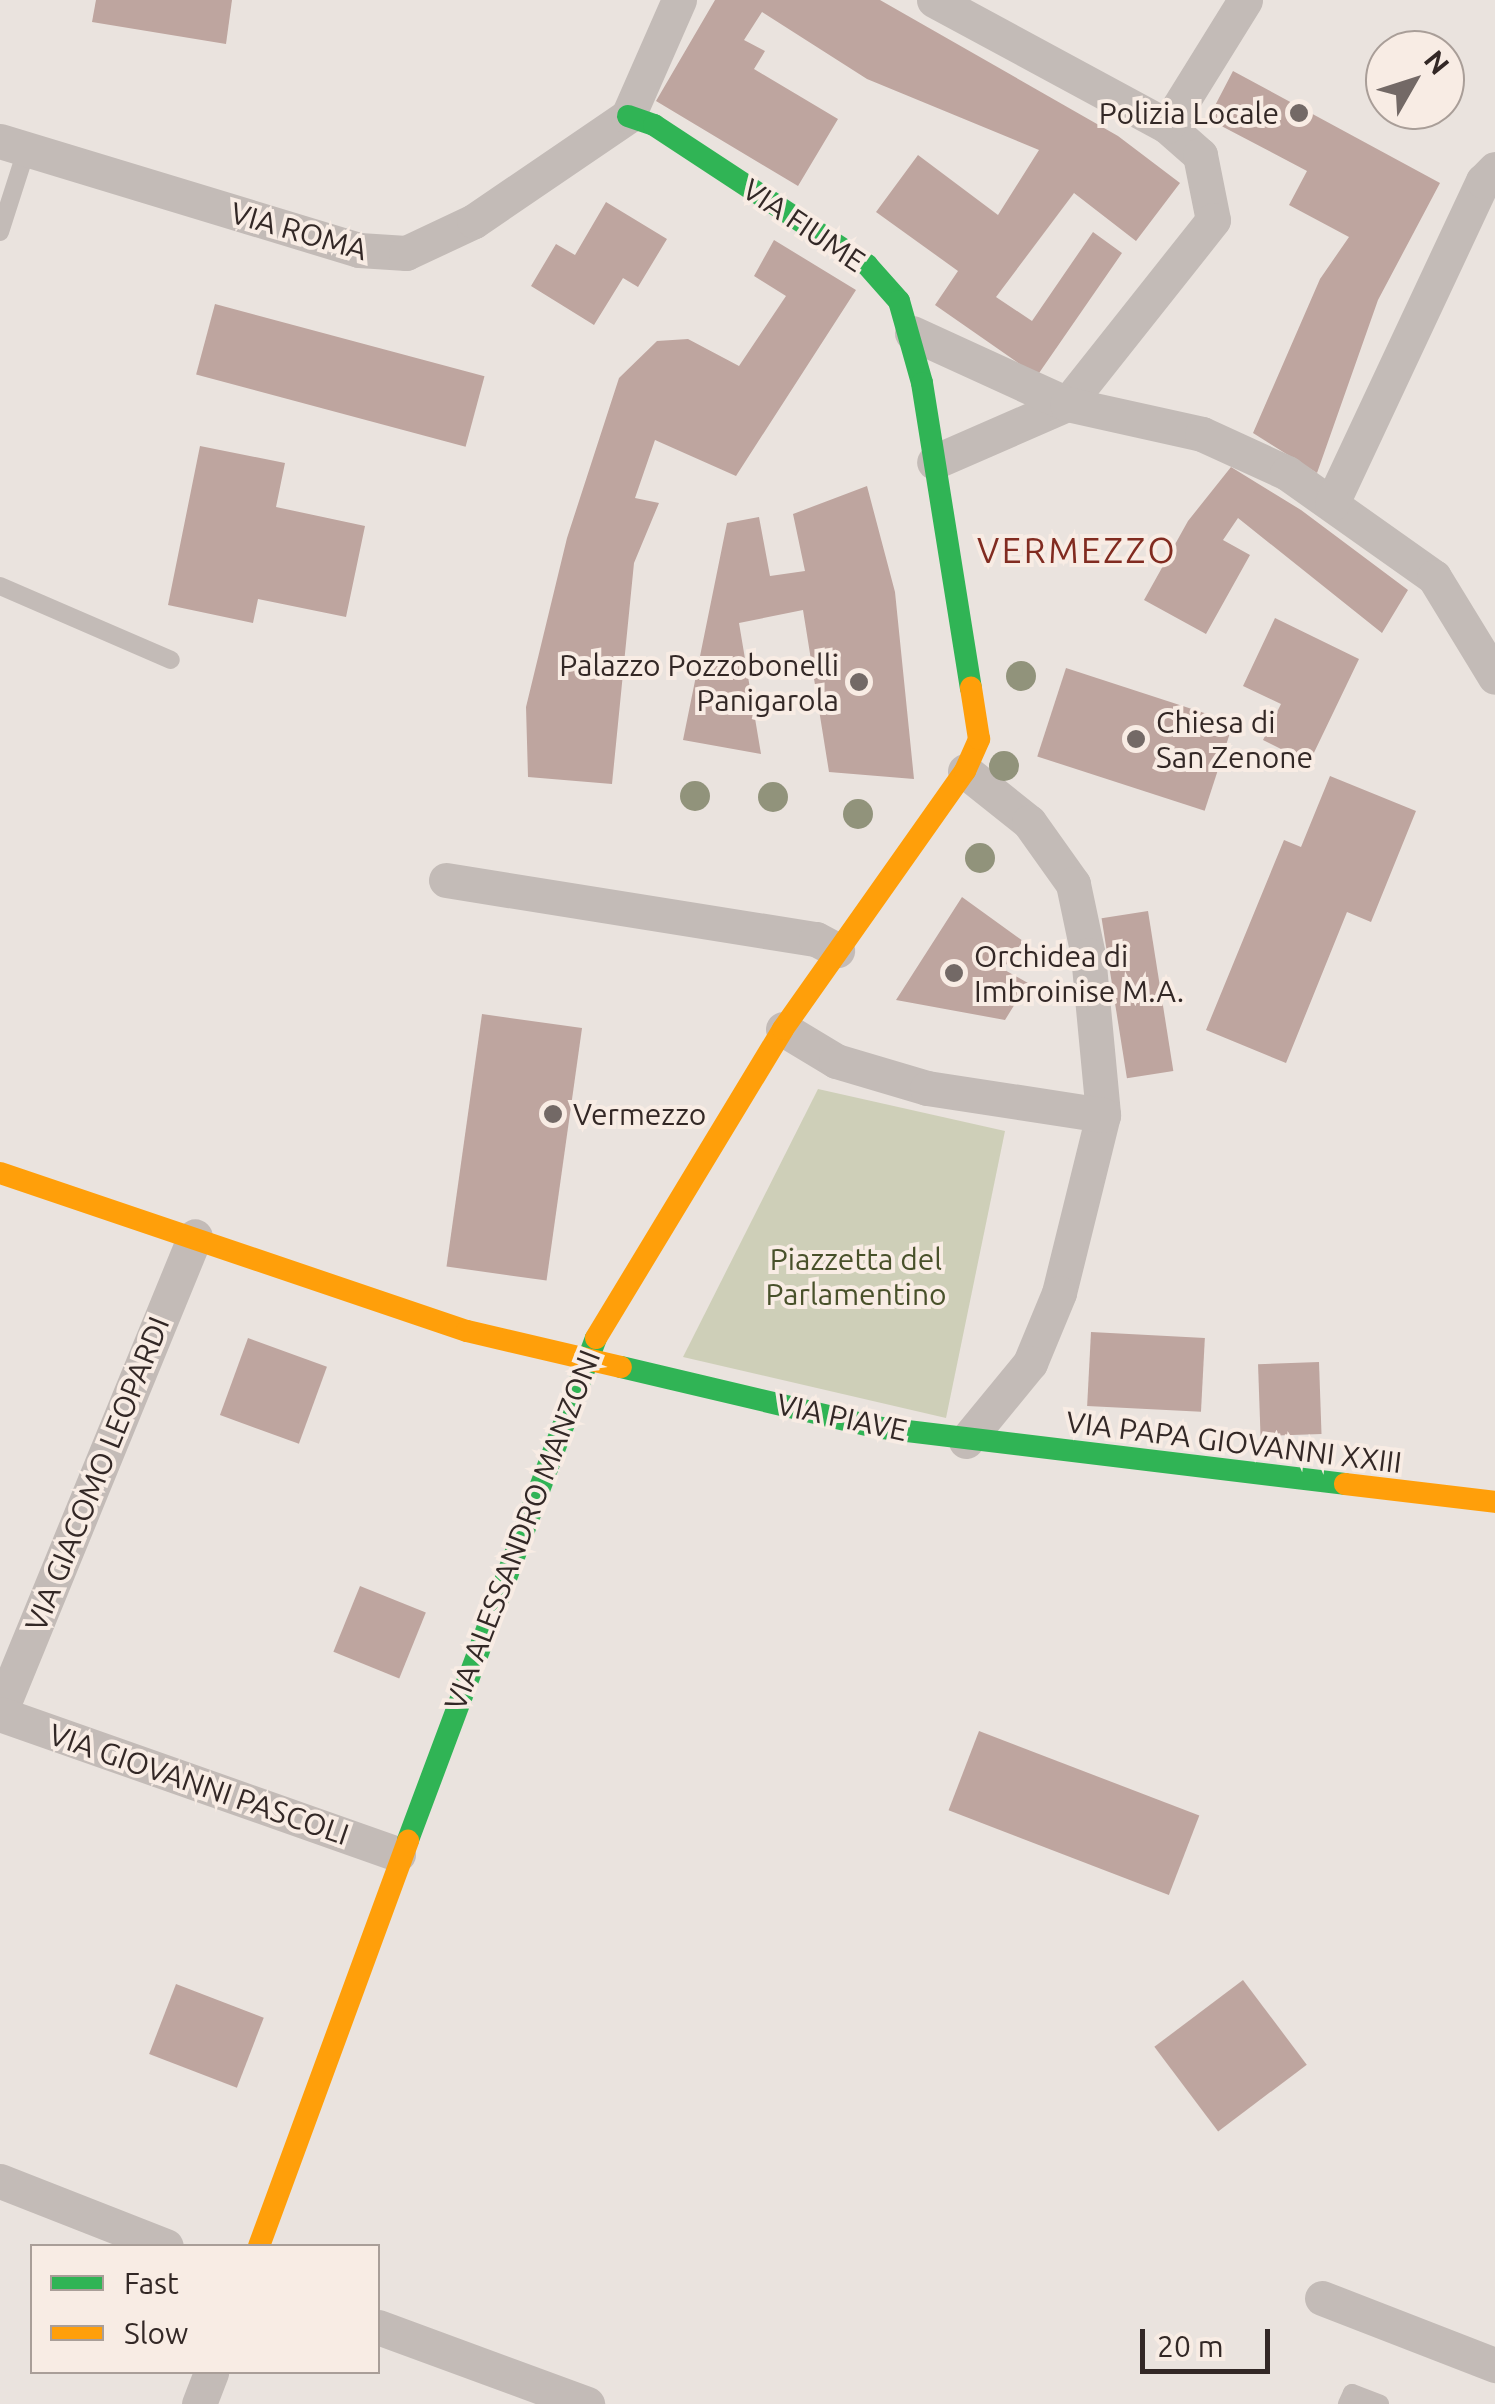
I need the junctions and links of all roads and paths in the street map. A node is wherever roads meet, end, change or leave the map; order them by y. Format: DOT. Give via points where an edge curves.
graph roads {
  1 [pos="679,0"];
  2 [pos="934,0"];
  3 [pos="1245,0"];
  4 [pos="628,116"];
  5 [pos="1167,126"];
  6 [pos="13,146"];
  7 [pos="1495,169"];
  8 [pos="0,232"];
  9 [pos="912,333"];
  10 [pos="1067,404"];
  11 [pos="934,462"];
  12 [pos="1332,503"];
  13 [pos="0,586"];
  14 [pos="171,660"];
  15 [pos="1495,677"];
  16 [pos="966,771"];
  17 [pos="446,880"];
  18 [pos="836,950"];
  19 [pos="783,1028"];
  20 [pos="1103,1115"];
  21 [pos="0,1173"];
  22 [pos="195,1236"];
  23 [pos="585,1355"];
  24 [pos="966,1441"];
  25 [pos="1495,1502"];
  26 [pos="0,1713"];
  27 [pos="398,1854"];
  28 [pos="0,2181"];
  29 [pos="161,2244"];
  30 [pos="260,2244"];
  31 [pos="1322,2298"];
  32 [pos="380,2328"];
  33 [pos="1495,2365"];
  34 [pos="211,2374"];
  35 [pos="199,2404"];
  36 [pos="587,2404"];
  37 [pos="1347,2404"];
  38 [pos="1380,2404"];
  1 -- 4 [label="street"];
  2 -- 5 [label="street"];
  3 -- 5 [label="street"];
  4 -- 6 [label="street, VIA ROMA" via="441,241 387,255"];
  4 -- 9 [label="street, VIA FIUME" via="654,125 867,266 898,301"];
  5 -- 10 [label="street" via="1200,155 1213,220"];
  6 -- 8 [label="lane"];
  7 -- 12 [label="street" via="1483,181"];
  9 -- 10 [label="street"];
  9 -- 11 [label="street, VIA FIUME"];
  10 -- 11 [label="street"];
  10 -- 12 [label="street" via="1202,434 1287,473"];
  11 -- 16 [label="street, VIA FIUME" via="976,709 979,738"];
  12 -- 15 [label="street" via="1434,577"];
  13 -- 14 [label="lane"];
  16 -- 18 [label="street, VIA ALESSANDRO MANZONI"];
  16 -- 20 [label="street" via="1030,822 1073,884 1088,954"];
  17 -- 18 [label="street" via="816,939"];
  18 -- 19 [label="street, VIA ALESSANDRO MANZONI"];
  19 -- 20 [label="street" via="836,1061 927,1088"];
  19 -- 23 [label="street, VIA ALESSANDRO MANZONI"];
  20 -- 24 [label="street" via="1059,1293 1030,1363"];
  21 -- 22 [label="street, VIA PIAVE"];
  22 -- 23 [label="street, VIA PIAVE" via="467,1331"];
  22 -- 26 [label="street, VIA GIACOMO LEOPARDI"];
  23 -- 24 [label="street, VIA PIAVE" via="874,1427"];
  23 -- 27 [label="street, VIA ALESSANDRO MANZONI"];
  24 -- 25 [label="street, VIA PAPA GIOVANNI XXIII"];
  26 -- 27 [label="street, VIA GIOVANNI PASCOLI"];
  27 -- 30 [label="street, VIA ALESSANDRO MANZONI"];
  28 -- 29 [label="street"];
  31 -- 33 [label="street"];
  32 -- 36 [label="street"];
  34 -- 35 [label="street"];
  37 -- 38 [label="lane" via="1352,2392"];
}
